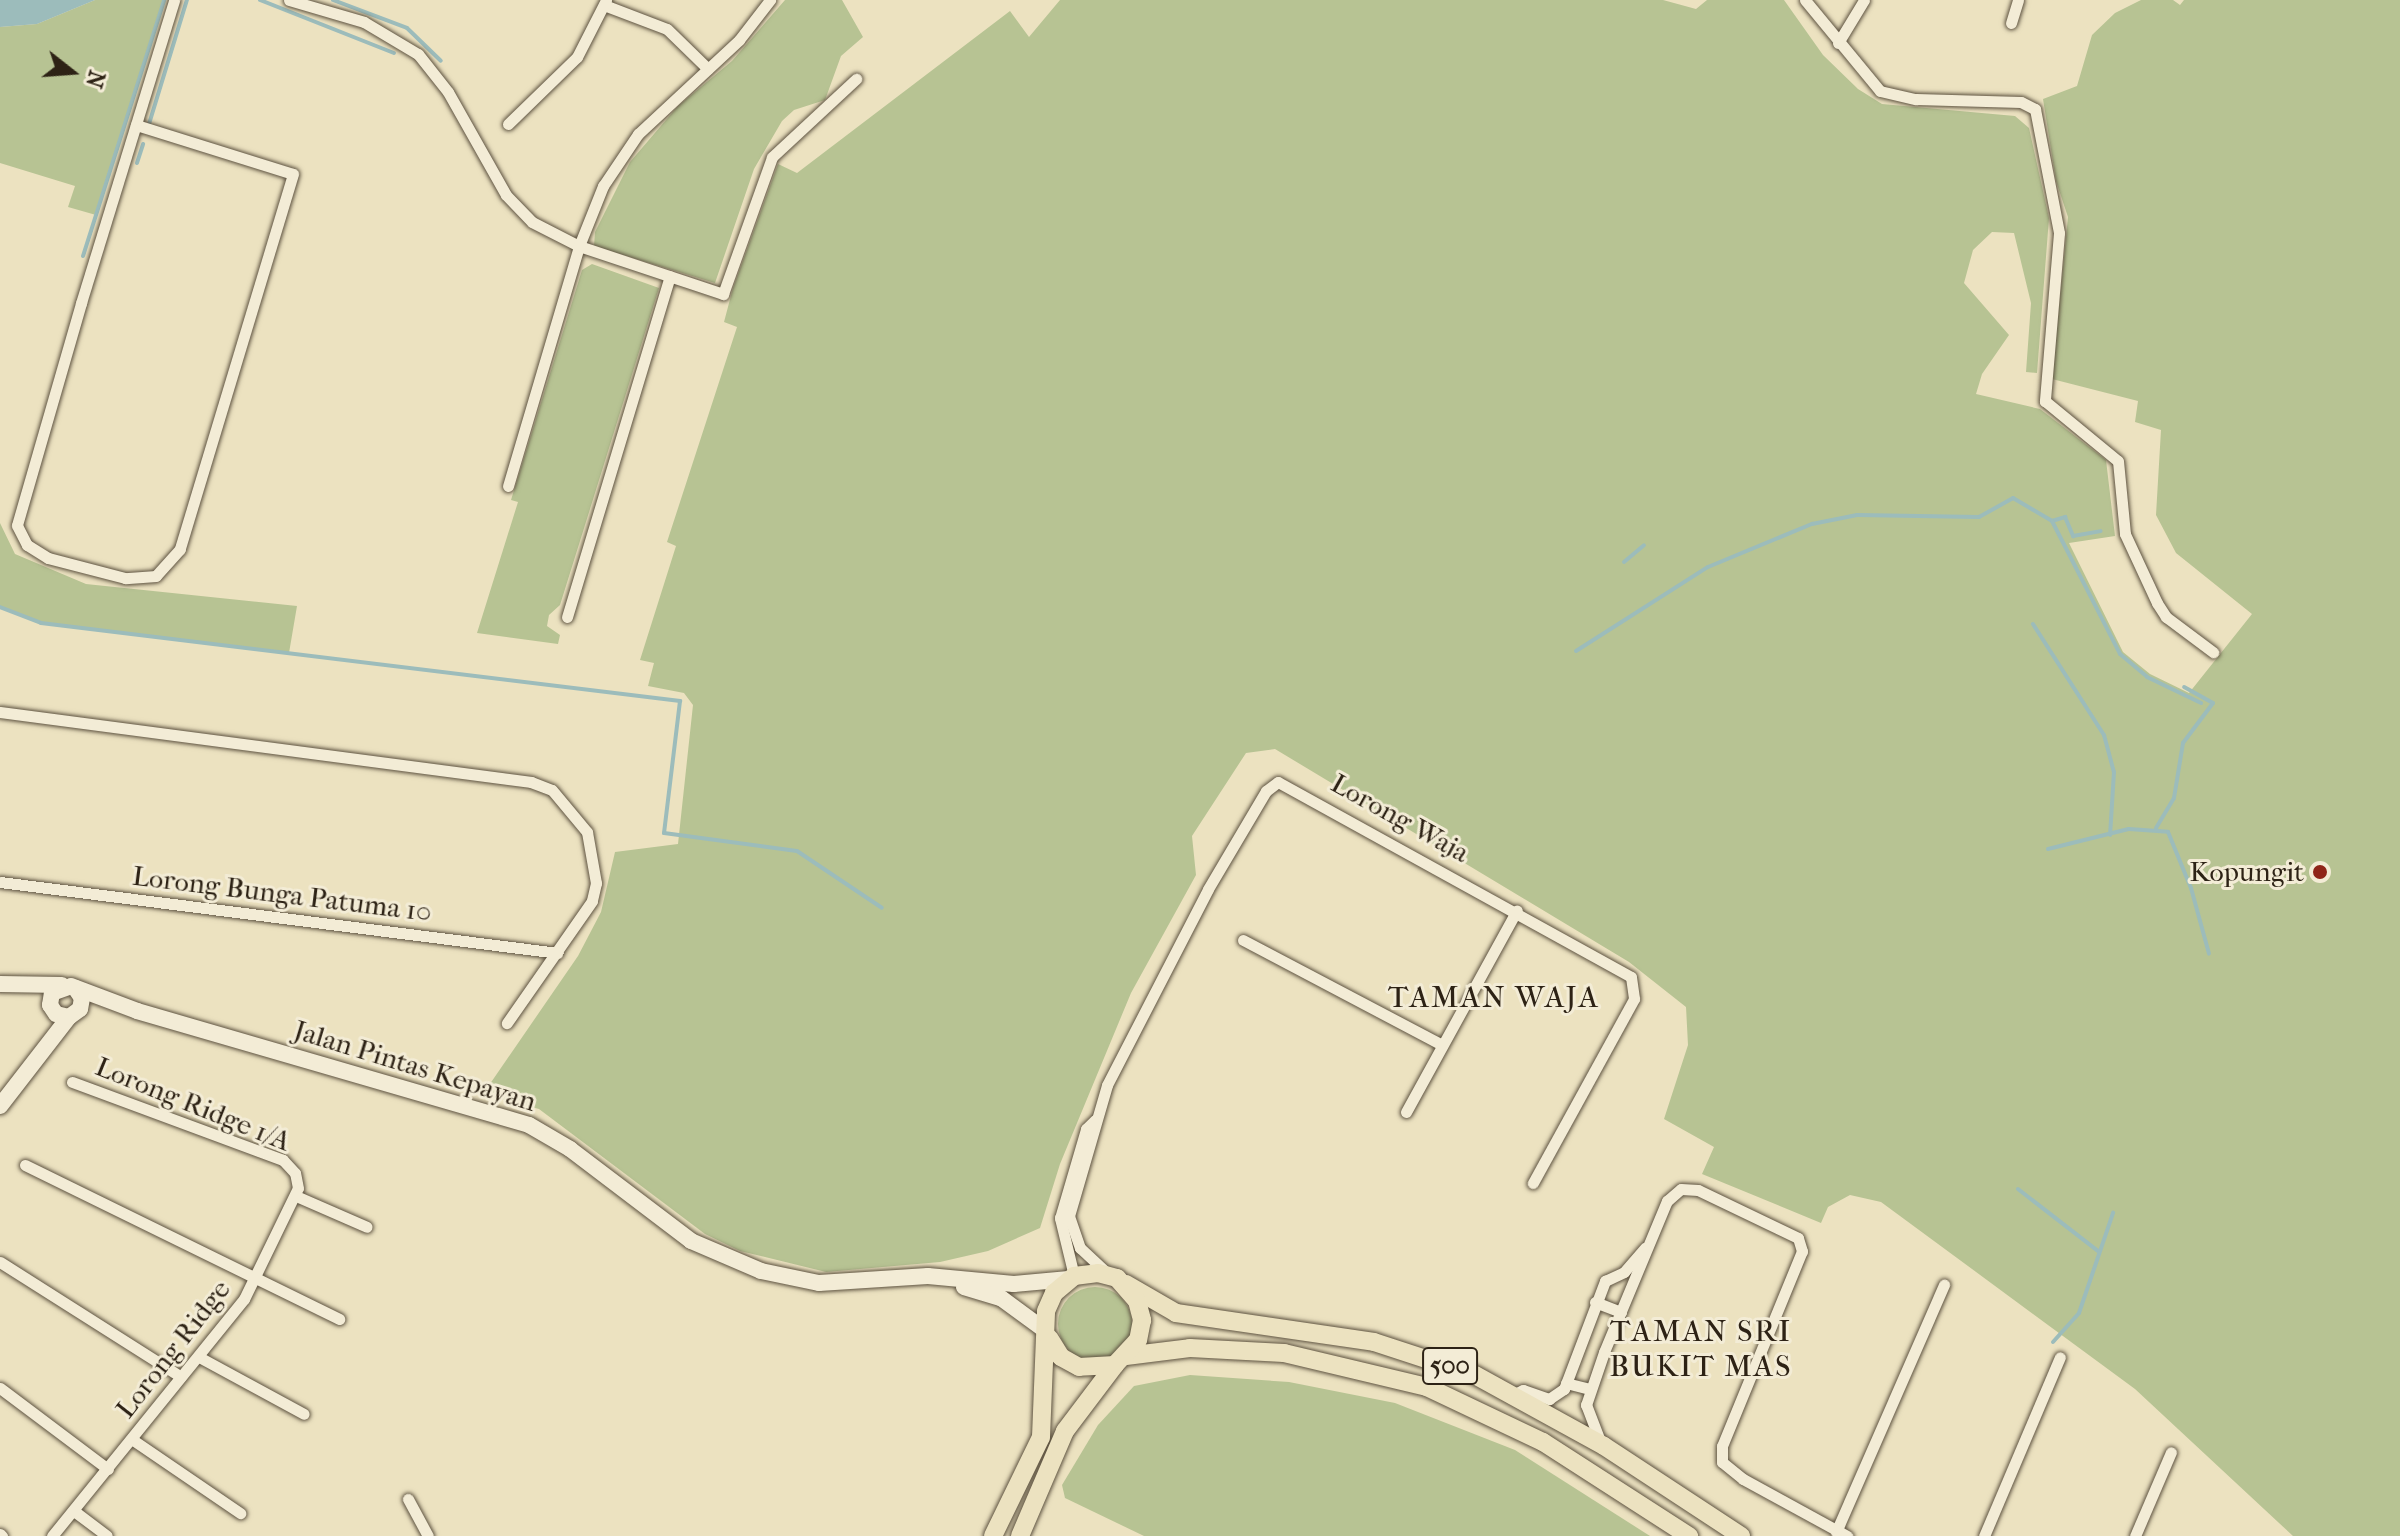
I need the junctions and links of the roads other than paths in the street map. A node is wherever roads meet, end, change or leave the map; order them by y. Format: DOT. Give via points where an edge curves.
graph roads {
  1 [pos="174,0"];
  2 [pos="289,0"];
  3 [pos="770,0"];
  4 [pos="1805,0"];
  5 [pos="1864,0"];
  6 [pos="2018,0"];
  7 [pos="605,3"];
  8 [pos="2011,23"];
  9 [pos="1838,43"];
  10 [pos="708,69"];
  11 [pos="856,79"];
  12 [pos="508,124"];
  13 [pos="136,125"];
  14 [pos="579,246"];
  15 [pos="670,276"];
  16 [pos="508,486"];
  17 [pos="567,617"];
  18 [pos="2213,652"];
  19 [pos="0,712"];
  20 [pos="0,882"];
  21 [pos="1517,910"];
  22 [pos="1243,940"];
  23 [pos="558,953"];
  24 [pos="0,985"];
  25 [pos="69,986"];
  26 [pos="51,1008"];
  27 [pos="137,1011"];
  28 [pos="73,1015"];
  29 [pos="507,1023"];
  30 [pos="1442,1045"];
  31 [pos="40,1051"];
  32 [pos="72,1082"];
  33 [pos="0,1106"];
  34 [pos="1406,1112"];
  35 [pos="1095,1120"];
  36 [pos="25,1165"];
  37 [pos="295,1173"];
  38 [pos="1533,1183"];
  39 [pos="296,1196"];
  40 [pos="367,1227"];
  41 [pos="1645,1248"];
  42 [pos="0,1262"];
  43 [pos="1108,1274"];
  44 [pos="928,1276"];
  45 [pos="1071,1278"];
  46 [pos="256,1282"];
  47 [pos="1126,1284"];
  48 [pos="1944,1285"];
  49 [pos="1595,1302"];
  50 [pos="1621,1312"];
  51 [pos="339,1319"];
  52 [pos="1048,1335"];
  53 [pos="199,1357"];
  54 [pos="2060,1357"];
  55 [pos="1121,1361"];
  56 [pos="181,1377"];
  57 [pos="1566,1383"];
  58 [pos="0,1388"];
  59 [pos="1590,1389"];
  60 [pos="1515,1394"];
  61 [pos="304,1414"];
  62 [pos="133,1440"];
  63 [pos="1604,1446"];
  64 [pos="2171,1452"];
  65 [pos="108,1469"];
  66 [pos="408,1499"];
  67 [pos="74,1511"];
  68 [pos="240,1513"];
  69 [pos="1842,1534"];
  70 [pos="52,1536"];
  71 [pos="107,1536"];
  72 [pos="428,1536"];
  73 [pos="993,1536"];
  74 [pos="1020,1536"];
  75 [pos="1689,1536"];
  76 [pos="1741,1536"];
  77 [pos="1984,1536"];
  78 [pos="2135,1536"];
  1 -- 13 [label="street"];
  2 -- 14 [label="street" via="364,22 418,54 448,92 506,195 532,222"];
  3 -- 10 [label="street"];
  4 -- 9 [label="street"];
  5 -- 9 [label="street"];
  6 -- 8 [label="street"];
  7 -- 10 [label="street" via="667,29"];
  7 -- 12 [label="street" via="577,57"];
  9 -- 18 [label="street" via="1880,91 1916,99 2021,102 2035,109 2059,233 2045,401 2118,461 2125,534 2157,603 2166,617"];
  10 -- 14 [label="street" via="625,151 603,186"];
  11 -- 15 [label="street" via="772,157 723,294"];
  13 -- 13 [label="street" via="17,525 27,545 48,558 125,578 156,576 180,549 293,174"];
  14 -- 15 [label="street"];
  14 -- 16 [label="street"];
  15 -- 17 [label="street"];
  19 -- 23 [label="street" via="515,780 552,790 578,815 596,866 592,901"];
  20 -- 23 [label="street, Lorong Bunga Patuma 10"];
  21 -- 30 [label="street"];
  21 -- 35 [label="street, Lorong Waja" via="1294,788 1271,785 1156,983"];
  21 -- 38 [label="street, Lorong Waja" via="1628,973 1636,989"];
  22 -- 30 [label="street"];
  23 -- 29 [label="street"];
  24 -- 25 [label="street, Jalan Pintas Kepayan"];
  24 -- 26 [label="street"];
  25 -- 26 [label="street" via="52,993"];
  25 -- 27 [label="street, Jalan Pintas Kepayan"];
  25 -- 28 [label="street" via="82,998"];
  26 -- 28 [label="street"];
  26 -- 31 [label="street"];
  27 -- 28 [label="street, Jalan Pintas Kepayan" via="102,1007"];
  27 -- 44 [label="street, Jalan Pintas Kepayan" via="529,1125 570,1149 691,1241 761,1271 819,1283"];
  28 -- 31 [label="street"];
  30 -- 34 [label="street"];
  31 -- 33 [label="street"];
  32 -- 37 [label="street, Lorong Ridge 1/A" via="283,1160"];
  35 -- 43 [label="street, Lorong Waja" via="1069,1216 1080,1248"];
  35 -- 45 [label="street, Lorong Waja" via="1086,1129 1060,1218"];
  36 -- 46 [label="street"];
  37 -- 39 [label="street, Lorong Ridge"];
  39 -- 40 [label="street"];
  39 -- 46 [label="street, Lorong Ridge"];
  41 -- 49 [label="street" via="1624,1272 1605,1281"];
  41 -- 50 [label="street"];
  41 -- 69 [label="street" via="1667,1201 1689,1188 1802,1244 1720,1454 1734,1474"];
  42 -- 56 [label="street"];
  43 -- 45 [label="main road"];
  43 -- 47 [label="main road, 500"];
  44 -- 45 [label="street, Jalan Pintas Kepayan" via="1014,1284"];
  44 -- 52 [label="street, Jalan Pintas Kepayan" via="1001,1298"];
  45 -- 52 [label="main road" via="1049,1301"];
  46 -- 51 [label="street"];
  46 -- 53 [label="street, Lorong Ridge"];
  47 -- 55 [label="main road" via="1142,1320 1138,1340"];
  47 -- 60 [label="main road, 500" via="1176,1313 1374,1342"];
  48 -- 69 [label="street"];
  49 -- 50 [label="street"];
  49 -- 57 [label="street"];
  50 -- 59 [label="street"];
  52 -- 55 [label="main road, 500" via="1061,1357 1079,1367"];
  52 -- 73 [label="main road" via="1041,1437"];
  53 -- 56 [label="street, Lorong Ridge"];
  53 -- 61 [label="street"];
  54 -- 77 [label="street"];
  55 -- 74 [label="main road" via="1065,1431"];
  55 -- 75 [label="main road, 500" via="1190,1348 1284,1353 1427,1387 1543,1442"];
  56 -- 62 [label="street, Lorong Ridge"];
  57 -- 59 [label="street"];
  57 -- 60 [label="street" via="1549,1399 1523,1390"];
  58 -- 65 [label="street"];
  59 -- 63 [label="street" via="1587,1416"];
  60 -- 63 [label="main road, 500"];
  62 -- 65 [label="street, Lorong Ridge"];
  62 -- 68 [label="street"];
  63 -- 76 [label="main road, 500"];
  64 -- 78 [label="street"];
  65 -- 67 [label="street, Lorong Ridge"];
  66 -- 72 [label="street"];
  67 -- 70 [label="street, Lorong Ridge"];
  67 -- 71 [label="street"];
}
